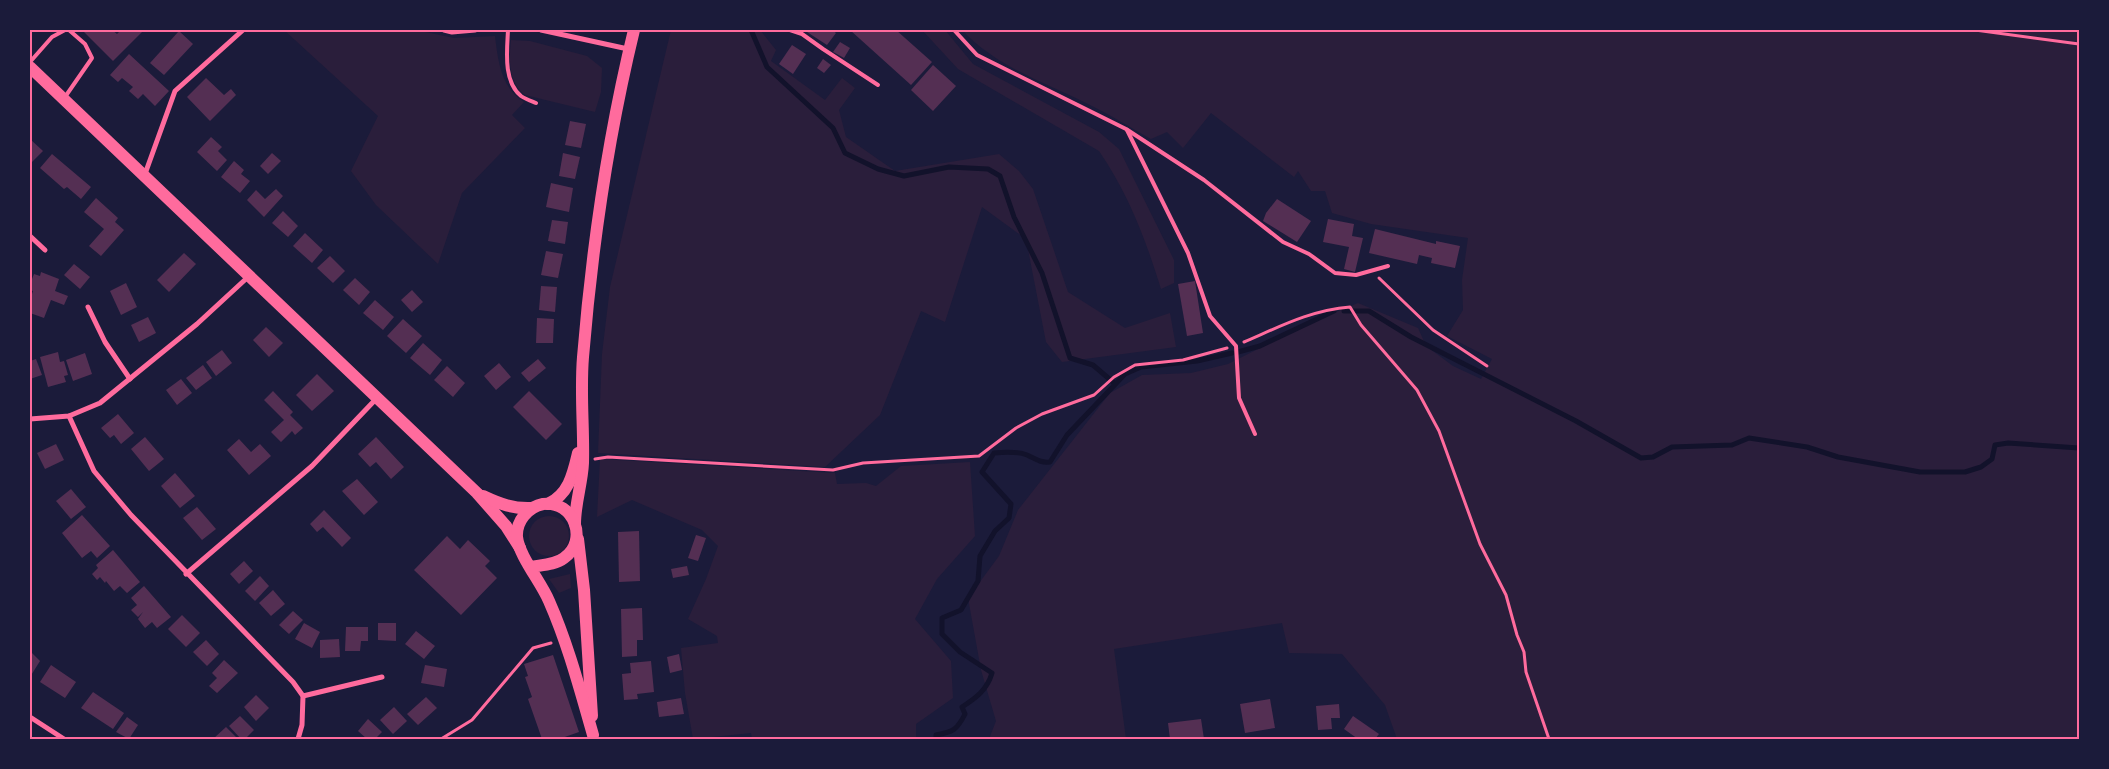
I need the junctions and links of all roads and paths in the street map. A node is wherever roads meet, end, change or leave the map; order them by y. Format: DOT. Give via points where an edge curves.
graph roads {
  1 [pos="67,30"];
  2 [pos="243,30"];
  3 [pos="444,30"];
  4 [pos="475,30"];
  5 [pos="508,30"];
  6 [pos="541,30"];
  7 [pos="634,30"];
  8 [pos="790,30"];
  9 [pos="954,30"];
  10 [pos="1975,30"];
  11 [pos="2079,44"];
  12 [pos="629,49"];
  13 [pos="30,62"];
  14 [pos="30,67"];
  15 [pos="878,85"];
  16 [pos="63,99"];
  17 [pos="536,103"];
  18 [pos="1126,129"];
  19 [pos="144,177"];
  20 [pos="30,236"];
  21 [pos="45,250"];
  22 [pos="1388,266"];
  23 [pos="1374,270"];
  24 [pos="249,276"];
  25 [pos="88,307"];
  26 [pos="1236,346"];
  27 [pos="1487,366"];
  28 [pos="130,379"];
  29 [pos="378,397"];
  30 [pos="69,416"];
  31 [pos="30,419"];
  32 [pos="1256,434"];
  33 [pos="581,435"];
  34 [pos="598,458"];
  35 [pos="476,493"];
  36 [pos="548,504"];
  37 [pos="532,508"];
  38 [pos="576,528"];
  39 [pos="520,548"];
  40 [pos="531,567"];
  41 [pos="186,574"];
  42 [pos="564,640"];
  43 [pos="382,677"];
  44 [pos="303,696"];
  45 [pos="30,717"];
  46 [pos="593,737"];
  47 [pos="64,739"];
  48 [pos="298,739"];
  49 [pos="441,739"];
  50 [pos="1549,739"];
  1 -- 13 [label="lane" via="52,37"];
  1 -- 16 [label="lane" via="85,44 92,58"];
  2 -- 19 [label="street" via="175,91"];
  3 -- 4 [label="street"];
  5 -- 17 [label="lane" via="509,77 521,96"];
  6 -- 12 [label="street"];
  7 -- 12 [label="main road"];
  8 -- 15 [label="lane" via="802,34"];
  9 -- 18 [label="lane" via="977,56"];
  10 -- 11 [label="path"];
  12 -- 33 [label="main road" via="598,220 583,358"];
  14 -- 16 [label="main road"];
  16 -- 19 [label="main road"];
  18 -- 23 [label="lane" via="1204,180 1282,242 1309,254 1335,273 1356,275"];
  18 -- 26 [label="lane" via="1188,253 1210,316"];
  19 -- 24 [label="main road"];
  20 -- 21 [label="street"];
  22 -- 23 [label="lane"];
  23 -- 27 [label="path" via="1380,280 1433,330"];
  24 -- 28 [label="street"];
  24 -- 29 [label="main road"];
  25 -- 28 [label="street"];
  26 -- 32 [label="lane" via="1239,398"];
  26 -- 34 [label="path" via="1184,360 1135,365 1094,394 1016,428 979,456 863,463 833,470"];
  26 -- 50 [label="path" via="1307,314 1350,307 1417,390 1439,431 1480,544 1506,595 1524,652 1526,672"];
  28 -- 30 [label="street" via="100,403"];
  29 -- 35 [label="main road"];
  29 -- 41 [label="street" via="312,466"];
  30 -- 31 [label="street"];
  30 -- 41 [label="street" via="94,471"];
  33 -- 36 [label="main road" via="569,484"];
  33 -- 38 [label="main road" via="583,470 576,505"];
  35 -- 37 [label="main road" via="504,506"];
  35 -- 39 [label="main road" via="506,526"];
  36 -- 37 [label="main road"];
  36 -- 38 [label="main road" via="566,510"];
  37 -- 39 [label="main road" via="523,515 518,527"];
  38 -- 40 [label="main road" via="572,549 566,557 558,562"];
  38 -- 46 [label="main road" via="584,590"];
  39 -- 40 [label="main road"];
  40 -- 42 [label="main road"];
  41 -- 44 [label="street" via="280,668"];
  42 -- 46 [label="main road"];
  42 -- 49 [label="path" via="533,648 472,720"];
  43 -- 44 [label="street"];
  44 -- 48 [label="street"];
  45 -- 47 [label="street"];
}
